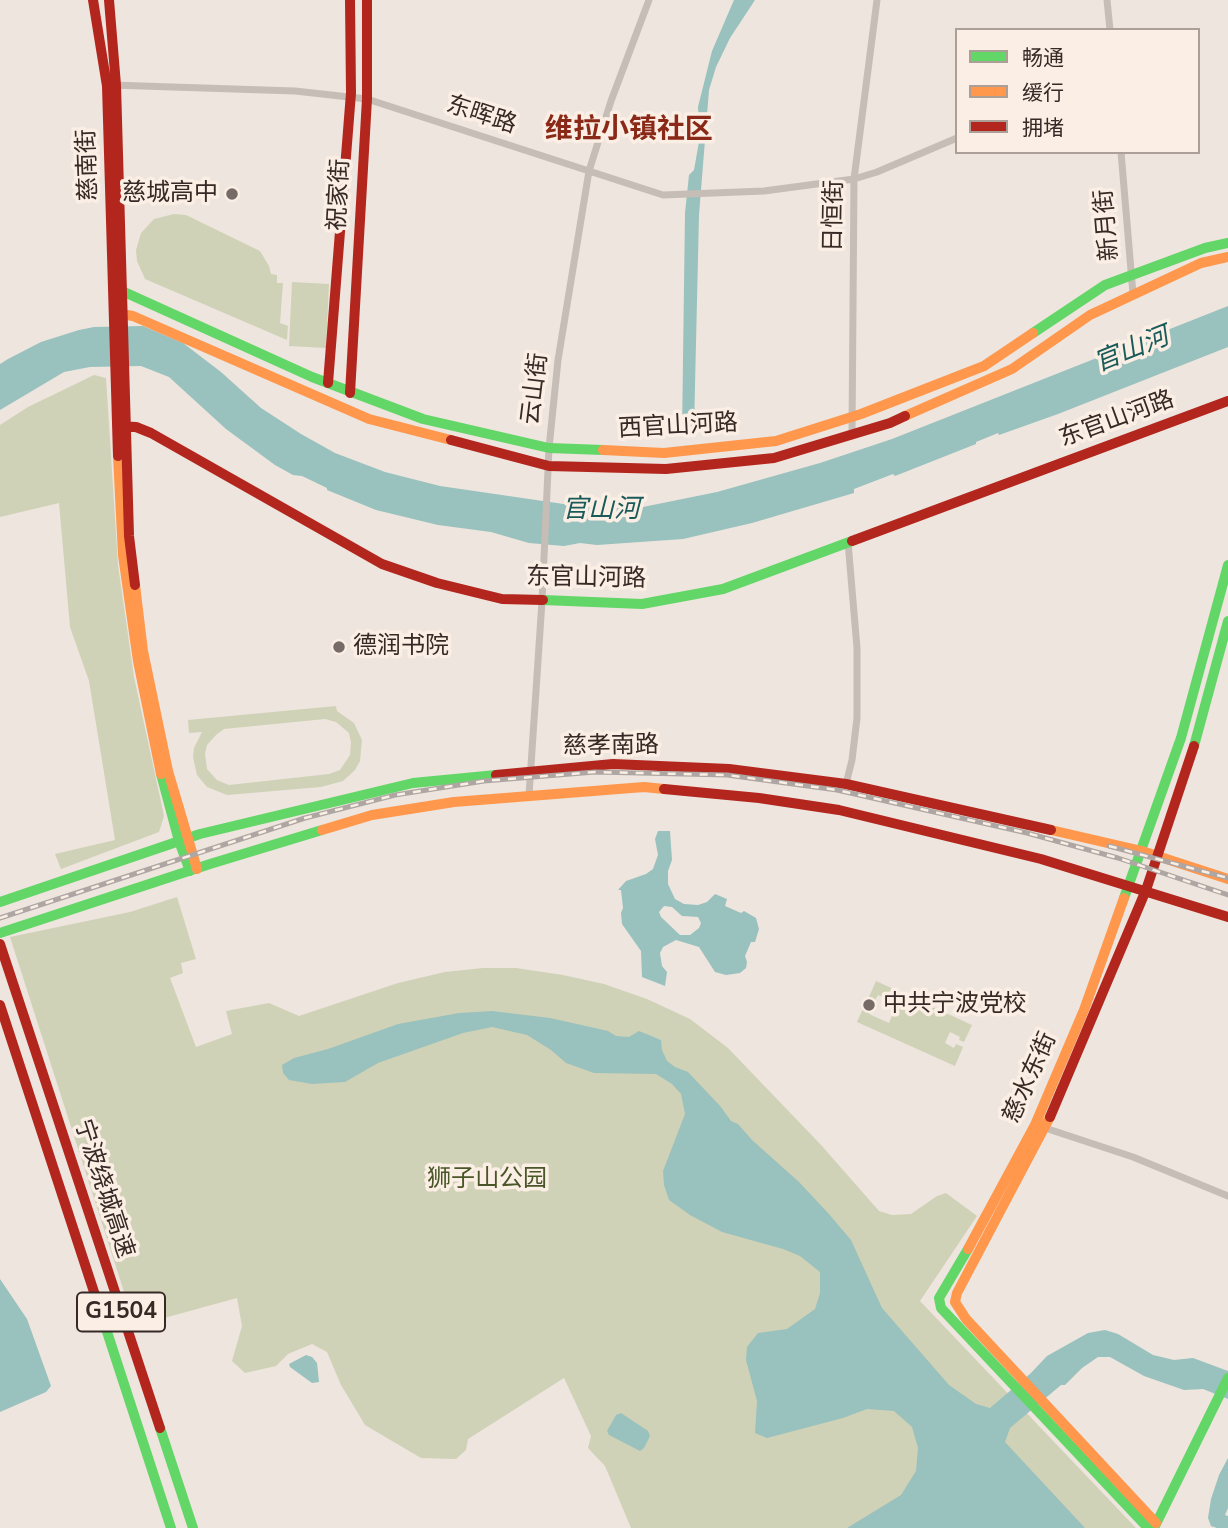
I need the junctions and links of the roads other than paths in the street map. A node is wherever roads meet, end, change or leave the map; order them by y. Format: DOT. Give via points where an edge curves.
graph roads {
  1 [pos="93,0"];
  2 [pos="109,0"];
  3 [pos="350,0"];
  4 [pos="367,0"];
  5 [pos="649,0"];
  6 [pos="877,0"];
  7 [pos="1107,0"];
  8 [pos="1110,28"];
  9 [pos="112,85"];
  10 [pos="351,97"];
  11 [pos="367,99"];
  12 [pos="955,139"];
  13 [pos="1121,154"];
  14 [pos="589,171"];
  15 [pos="854,178"];
  16 [pos="1228,243"];
  17 [pos="1228,257"];
  18 [pos="1131,275"];
  19 [pos="118,290"];
  20 [pos="1133,294"];
  21 [pos="119,314"];
  22 [pos="328,383"];
  23 [pos="350,393"];
  24 [pos="1228,401"];
  25 [pos="852,416"];
  26 [pos="121,425"];
  27 [pos="852,434"];
  28 [pos="549,448"];
  29 [pos="549,467"];
  30 [pos="848,542"];
  31 [pos="1228,565"];
  32 [pos="542,601"];
  33 [pos="1228,621"];
  34 [pos="531,772"];
  35 [pos="846,784"];
  36 [pos="528,795"];
  37 [pos="183,840"];
  38 [pos="1142,851"];
  39 [pos="1158,856"];
  40 [pos="194,870"];
  41 [pos="1228,879"];
  42 [pos="1129,885"];
  43 [pos="1146,890"];
  44 [pos="0,902"];
  45 [pos="1228,917"];
  46 [pos="0,933"];
  47 [pos="0,944"];
  48 [pos="0,1005"];
  49 [pos="1039,1127"];
  50 [pos="1228,1196"];
  51 [pos="1228,1378"];
  52 [pos="1153,1526"];
  53 [pos="171,1528"];
  54 [pos="193,1528"];
  1 -- 9 [label="main road, 慈南街"];
  2 -- 9 [label="main road, 慈南街"];
  3 -- 10 [label="main road, 祝家街"];
  4 -- 11 [label="main road, 祝家街"];
  5 -- 14 [label="street, 云山街"];
  6 -- 15 [label="street, 日恒街"];
  7 -- 8 [label="street"];
  9 -- 10 [label="street, 东晖路"];
  9 -- 19 [label="main road, 慈南街"];
  10 -- 11 [label="street, 东晖路"];
  10 -- 22 [label="main road, 祝家街"];
  11 -- 14 [label="street, 东晖路"];
  11 -- 23 [label="main road, 祝家街"];
  12 -- 15 [label="street, 东晖路"];
  13 -- 18 [label="street, 新月街"];
  14 -- 15 [label="street, 东晖路" via="663,195 764,191"];
  14 -- 28 [label="street, 云山街" via="558,360"];
  15 -- 25 [label="street, 日恒街"];
  16 -- 18 [label="main road, 西官山河路"];
  17 -- 20 [label="main road, 西官山河路" via="1201,263"];
  18 -- 20 [label="street, 新月街"];
  18 -- 25 [label="main road, 西官山河路" via="1105,285 984,366"];
  19 -- 21 [label="main road, 慈南街"];
  19 -- 22 [label="main road, 西官山河路"];
  20 -- 27 [label="main road, 西官山河路" via="1090,315 1012,369 890,423"];
  21 -- 26 [label="main road, 慈南街"];
  21 -- 29 [label="main road, 西官山河路" via="133,316 369,419"];
  22 -- 23 [label="main road, 西官山河路"];
  23 -- 28 [label="main road, 西官山河路" via="423,419"];
  24 -- 30 [label="main road, 东官山河路"];
  25 -- 27 [label="street, 日恒街"];
  25 -- 28 [label="main road, 西官山河路" via="776,441 728,447 664,453"];
  26 -- 32 [label="main road, 东官山河路" via="151,433 382,564 489,596"];
  26 -- 37 [label="main road, 慈南街" via="143,651"];
  27 -- 29 [label="main road, 西官山河路" via="774,458 666,470"];
  28 -- 29 [label="street, 云山街"];
  29 -- 32 [label="street, 云山街"];
  30 -- 32 [label="main road, 东官山河路" via="710,592 642,604"];
  30 -- 35 [label="street" via="857,648 857,718"];
  31 -- 38 [label="main road, 慈水东街" via="1181,738"];
  32 -- 34 [label="street, 云山街"];
  33 -- 39 [label="main road, 慈水东街"];
  34 -- 35 [label="main road, 慈孝南路" via="613,764 729,769"];
  34 -- 36 [label="street, 云山街"];
  34 -- 37 [label="main road, 慈孝南路" via="413,783"];
  35 -- 38 [label="main road, 慈孝南路"];
  36 -- 40 [label="main road, 慈孝南路" via="372,815"];
  36 -- 42 [label="main road, 慈孝南路" via="644,787 772,800 852,813"];
  37 -- 40 [label="main road, 慈南街"];
  37 -- 44 [label="main road, 慈孝南路"];
  38 -- 39 [label="main road, 慈孝南路"];
  38 -- 42 [label="main road, 慈水东街"];
  39 -- 41 [label="main road, 慈孝南路"];
  39 -- 43 [label="main road, 慈水东街"];
  40 -- 46 [label="main road, 慈孝南路"];
  42 -- 43 [label="main road, 慈孝南路"];
  42 -- 49 [label="main road, 慈水东街"];
  43 -- 45 [label="main road"];
  43 -- 49 [label="main road, 慈水东街" via="1058,1101"];
  47 -- 54 [label="main road, 宁波绕城高速 / G1504"];
  48 -- 53 [label="main road, 宁波绕城高速 / G1504"];
  49 -- 50 [label="street" via="1133,1157"];
  49 -- 52 [label="main road, 慈水东街" via="956,1302 966,1319"];
  49 -- 52 [label="main road, 慈水东街" via="946,1284 939,1298 941,1308"];
  51 -- 52 [label="main road"];
}
